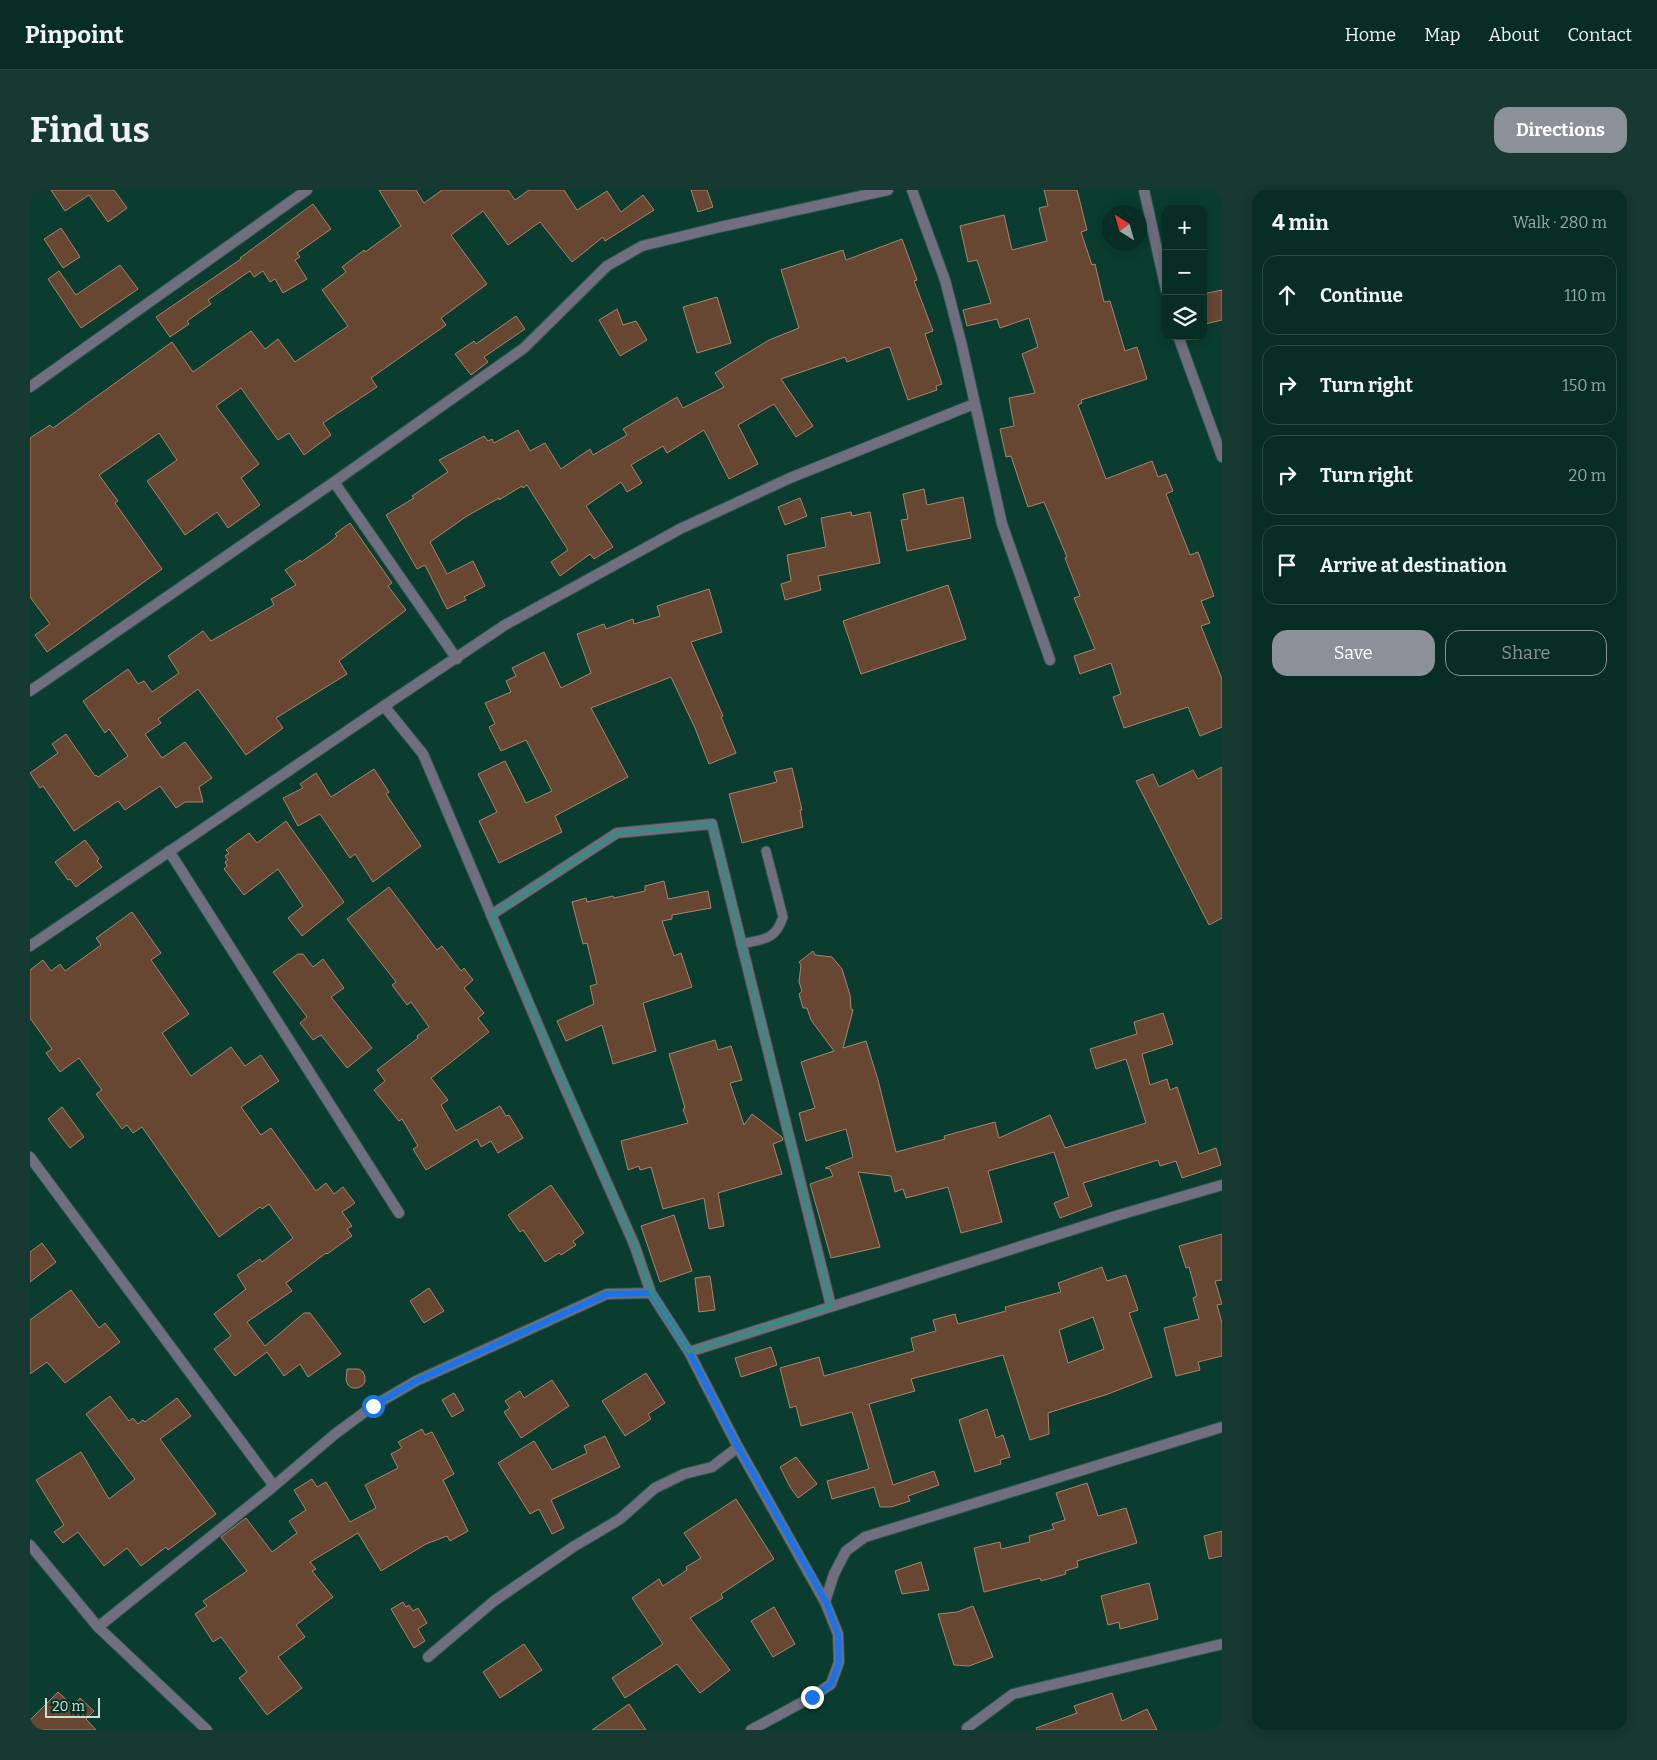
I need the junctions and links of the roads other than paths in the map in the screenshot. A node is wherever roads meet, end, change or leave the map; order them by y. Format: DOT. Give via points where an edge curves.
graph roads {
  1 [pos="307,190"];
  2 [pos="888,190"];
  3 [pos="912,190"];
  4 [pos="1144,190"];
  5 [pos="1162,272"];
  6 [pos="1179,340"];
  7 [pos="30,387"];
  8 [pos="974,404"];
  9 [pos="1222,457"];
  10 [pos="334,482"];
  11 [pos="457,659"];
  12 [pos="1050,660"];
  13 [pos="30,690"];
  14 [pos="384,706"];
  15 [pos="169,851"];
  16 [pos="766,851"];
  17 [pos="491,915"];
  18 [pos="741,944"];
  19 [pos="30,946"];
  20 [pos="30,1157"];
  21 [pos="1222,1185"];
  22 [pos="399,1213"];
  23 [pos="651,1293"];
  24 [pos="831,1306"];
  25 [pos="689,1352"];
  26 [pos="1222,1427"];
  27 [pos="738,1447"];
  28 [pos="274,1486"];
  29 [pos="30,1545"];
  30 [pos="826,1602"];
  31 [pos="98,1627"];
  32 [pos="1222,1644"];
  33 [pos="428,1656"];
  34 [pos="207,1730"];
  35 [pos="751,1730"];
  36 [pos="967,1730"];
  1 -- 7 [label="street"];
  2 -- 10 [label="street" via="642,246 607,266 524,348"];
  3 -- 8 [label="street" via="945,280"];
  4 -- 5 [label="street"];
  6 -- 9 [label="street"];
  8 -- 11 [label="street" via="790,478 680,529 506,625"];
  8 -- 12 [label="street" via="1002,524"];
  10 -- 11 [label="street"];
  10 -- 13 [label="street"];
  11 -- 14 [label="street"];
  14 -- 15 [label="street"];
  14 -- 17 [label="street" via="423,754"];
  15 -- 19 [label="street"];
  15 -- 22 [label="street"];
  16 -- 18 [label="lane" via="783,917 772,936"];
  17 -- 18 [label="street" via="617,833 712,824"];
  17 -- 23 [label="street" via="634,1244"];
  18 -- 24 [label="street"];
  20 -- 28 [label="street"];
  21 -- 24 [label="street"];
  23 -- 25 [label="street"];
  23 -- 28 [label="street" via="607,1294 416,1381 373,1406"];
  24 -- 25 [label="street"];
  25 -- 27 [label="street"];
  26 -- 30 [label="street" via="865,1536 846,1551 834,1574"];
  27 -- 30 [label="street"];
  27 -- 33 [label="street" via="712,1467 684,1474 655,1488 620,1519 494,1601"];
  28 -- 31 [label="street"];
  29 -- 31 [label="street"];
  30 -- 35 [label="street" via="838,1634 839,1662 831,1684"];
  31 -- 34 [label="street"];
  32 -- 36 [label="street" via="1013,1694"];
}
